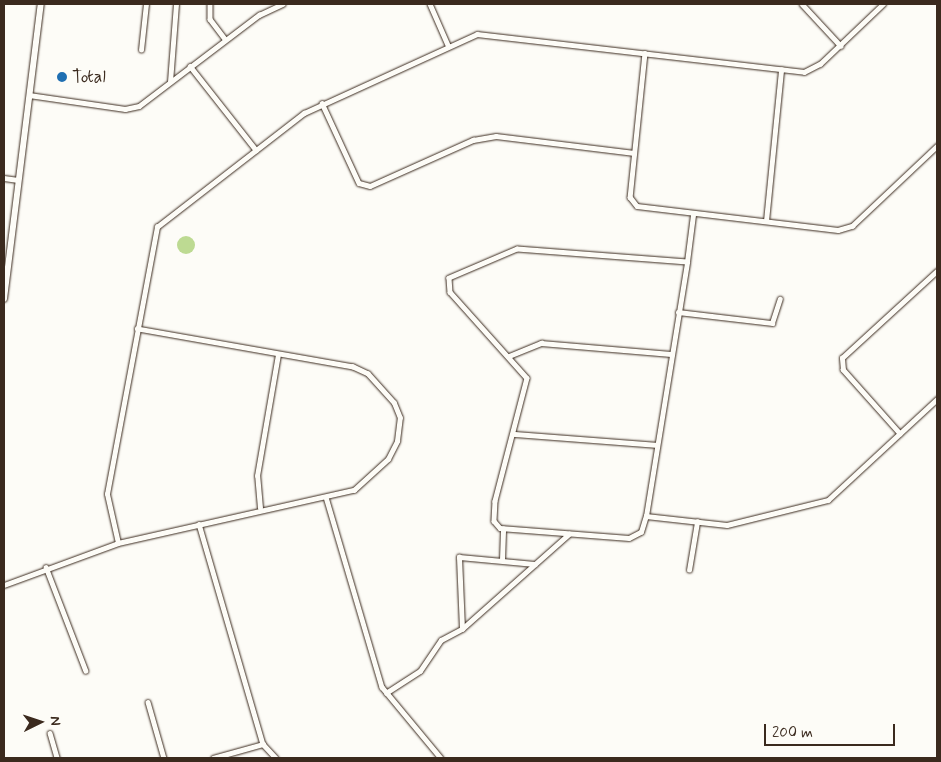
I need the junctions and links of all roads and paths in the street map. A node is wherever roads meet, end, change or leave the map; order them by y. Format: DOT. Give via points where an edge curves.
graph roads {
  1 [pos="41,4"];
  2 [pos="146,4"];
  3 [pos="176,4"];
  4 [pos="210,4"];
  5 [pos="284,4"];
  6 [pos="430,4"];
  7 [pos="802,4"];
  8 [pos="883,4"];
  9 [pos="225,39"];
  10 [pos="448,45"];
  11 [pos="841,46"];
  12 [pos="141,50"];
  13 [pos="645,53"];
  14 [pos="190,66"];
  15 [pos="781,70"];
  16 [pos="170,82"];
  17 [pos="27,95"];
  18 [pos="322,103"];
  19 [pos="937,146"];
  20 [pos="256,150"];
  21 [pos="634,153"];
  22 [pos="4,178"];
  23 [pos="18,180"];
  24 [pos="694,215"];
  25 [pos="766,221"];
  26 [pos="687,262"];
  27 [pos="937,271"];
  28 [pos="4,299"];
  29 [pos="780,299"];
  30 [pos="678,312"];
  31 [pos="136,329"];
  32 [pos="278,354"];
  33 [pos="671,354"];
  34 [pos="510,356"];
  35 [pos="936,403"];
  36 [pos="514,434"];
  37 [pos="900,434"];
  38 [pos="656,445"];
  39 [pos="326,497"];
  40 [pos="260,508"];
  41 [pos="646,516"];
  42 [pos="697,522"];
  43 [pos="199,524"];
  44 [pos="504,528"];
  45 [pos="569,534"];
  46 [pos="118,543"];
  47 [pos="502,560"];
  48 [pos="535,564"];
  49 [pos="46,567"];
  50 [pos="689,570"];
  51 [pos="4,585"];
  52 [pos="462,629"];
  53 [pos="86,672"];
  54 [pos="386,694"];
  55 [pos="148,702"];
  56 [pos="50,733"];
  57 [pos="262,744"];
  58 [pos="57,758"];
  59 [pos="164,758"];
  60 [pos="213,758"];
  61 [pos="276,758"];
  62 [pos="442,758"];
  1 -- 17 [label="street"];
  2 -- 12 [label="street"];
  3 -- 16 [label="street"];
  4 -- 9 [label="street" via="210,19"];
  5 -- 9 [label="street"];
  6 -- 10 [label="street"];
  7 -- 11 [label="street"];
  8 -- 11 [label="street"];
  9 -- 14 [label="street"];
  10 -- 13 [label="street" via="483,34"];
  10 -- 18 [label="street"];
  11 -- 15 [label="street" via="813,69"];
  13 -- 15 [label="street"];
  13 -- 21 [label="street"];
  14 -- 16 [label="street"];
  14 -- 20 [label="street"];
  15 -- 25 [label="street"];
  16 -- 17 [label="street" via="139,106 125,109"];
  17 -- 23 [label="street"];
  18 -- 20 [label="street"];
  18 -- 21 [label="street" via="359,183 370,186 473,140 496,136"];
  19 -- 25 [label="street" via="846,228"];
  20 -- 31 [label="street" via="160,222"];
  21 -- 24 [label="street" via="633,203"];
  22 -- 23 [label="street"];
  23 -- 28 [label="street"];
  24 -- 25 [label="street"];
  24 -- 26 [label="street"];
  26 -- 30 [label="street"];
  26 -- 34 [label="street" via="517,249 449,278 450,292"];
  27 -- 37 [label="street" via="842,358 843,370"];
  29 -- 30 [label="street" via="772,323"];
  30 -- 33 [label="street"];
  31 -- 32 [label="street"];
  31 -- 46 [label="street" via="108,494"];
  32 -- 39 [label="street" via="352,367 368,374 394,404 400,418 397,441 388,459 354,490"];
  32 -- 40 [label="street" via="257,476"];
  33 -- 34 [label="street" via="541,343"];
  33 -- 38 [label="street"];
  34 -- 36 [label="street" via="527,378"];
  35 -- 37 [label="street"];
  36 -- 38 [label="street"];
  36 -- 44 [label="street" via="496,501 494,521"];
  37 -- 42 [label="street" via="828,500 727,525"];
  38 -- 41 [label="street"];
  39 -- 40 [label="street"];
  39 -- 54 [label="street"];
  40 -- 43 [label="street"];
  41 -- 42 [label="street"];
  41 -- 45 [label="street" via="637,537"];
  42 -- 50 [label="street"];
  43 -- 46 [label="street"];
  43 -- 57 [label="street"];
  44 -- 45 [label="street"];
  44 -- 47 [label="street"];
  45 -- 48 [label="street"];
  46 -- 49 [label="street"];
  47 -- 48 [label="street"];
  47 -- 52 [label="street" via="456,560"];
  48 -- 52 [label="street"];
  49 -- 51 [label="street"];
  49 -- 53 [label="street"];
  52 -- 54 [label="street" via="441,640 420,671"];
  54 -- 62 [label="street"];
  55 -- 59 [label="street"];
  56 -- 58 [label="street"];
  57 -- 60 [label="street"];
  57 -- 61 [label="street"];
}
